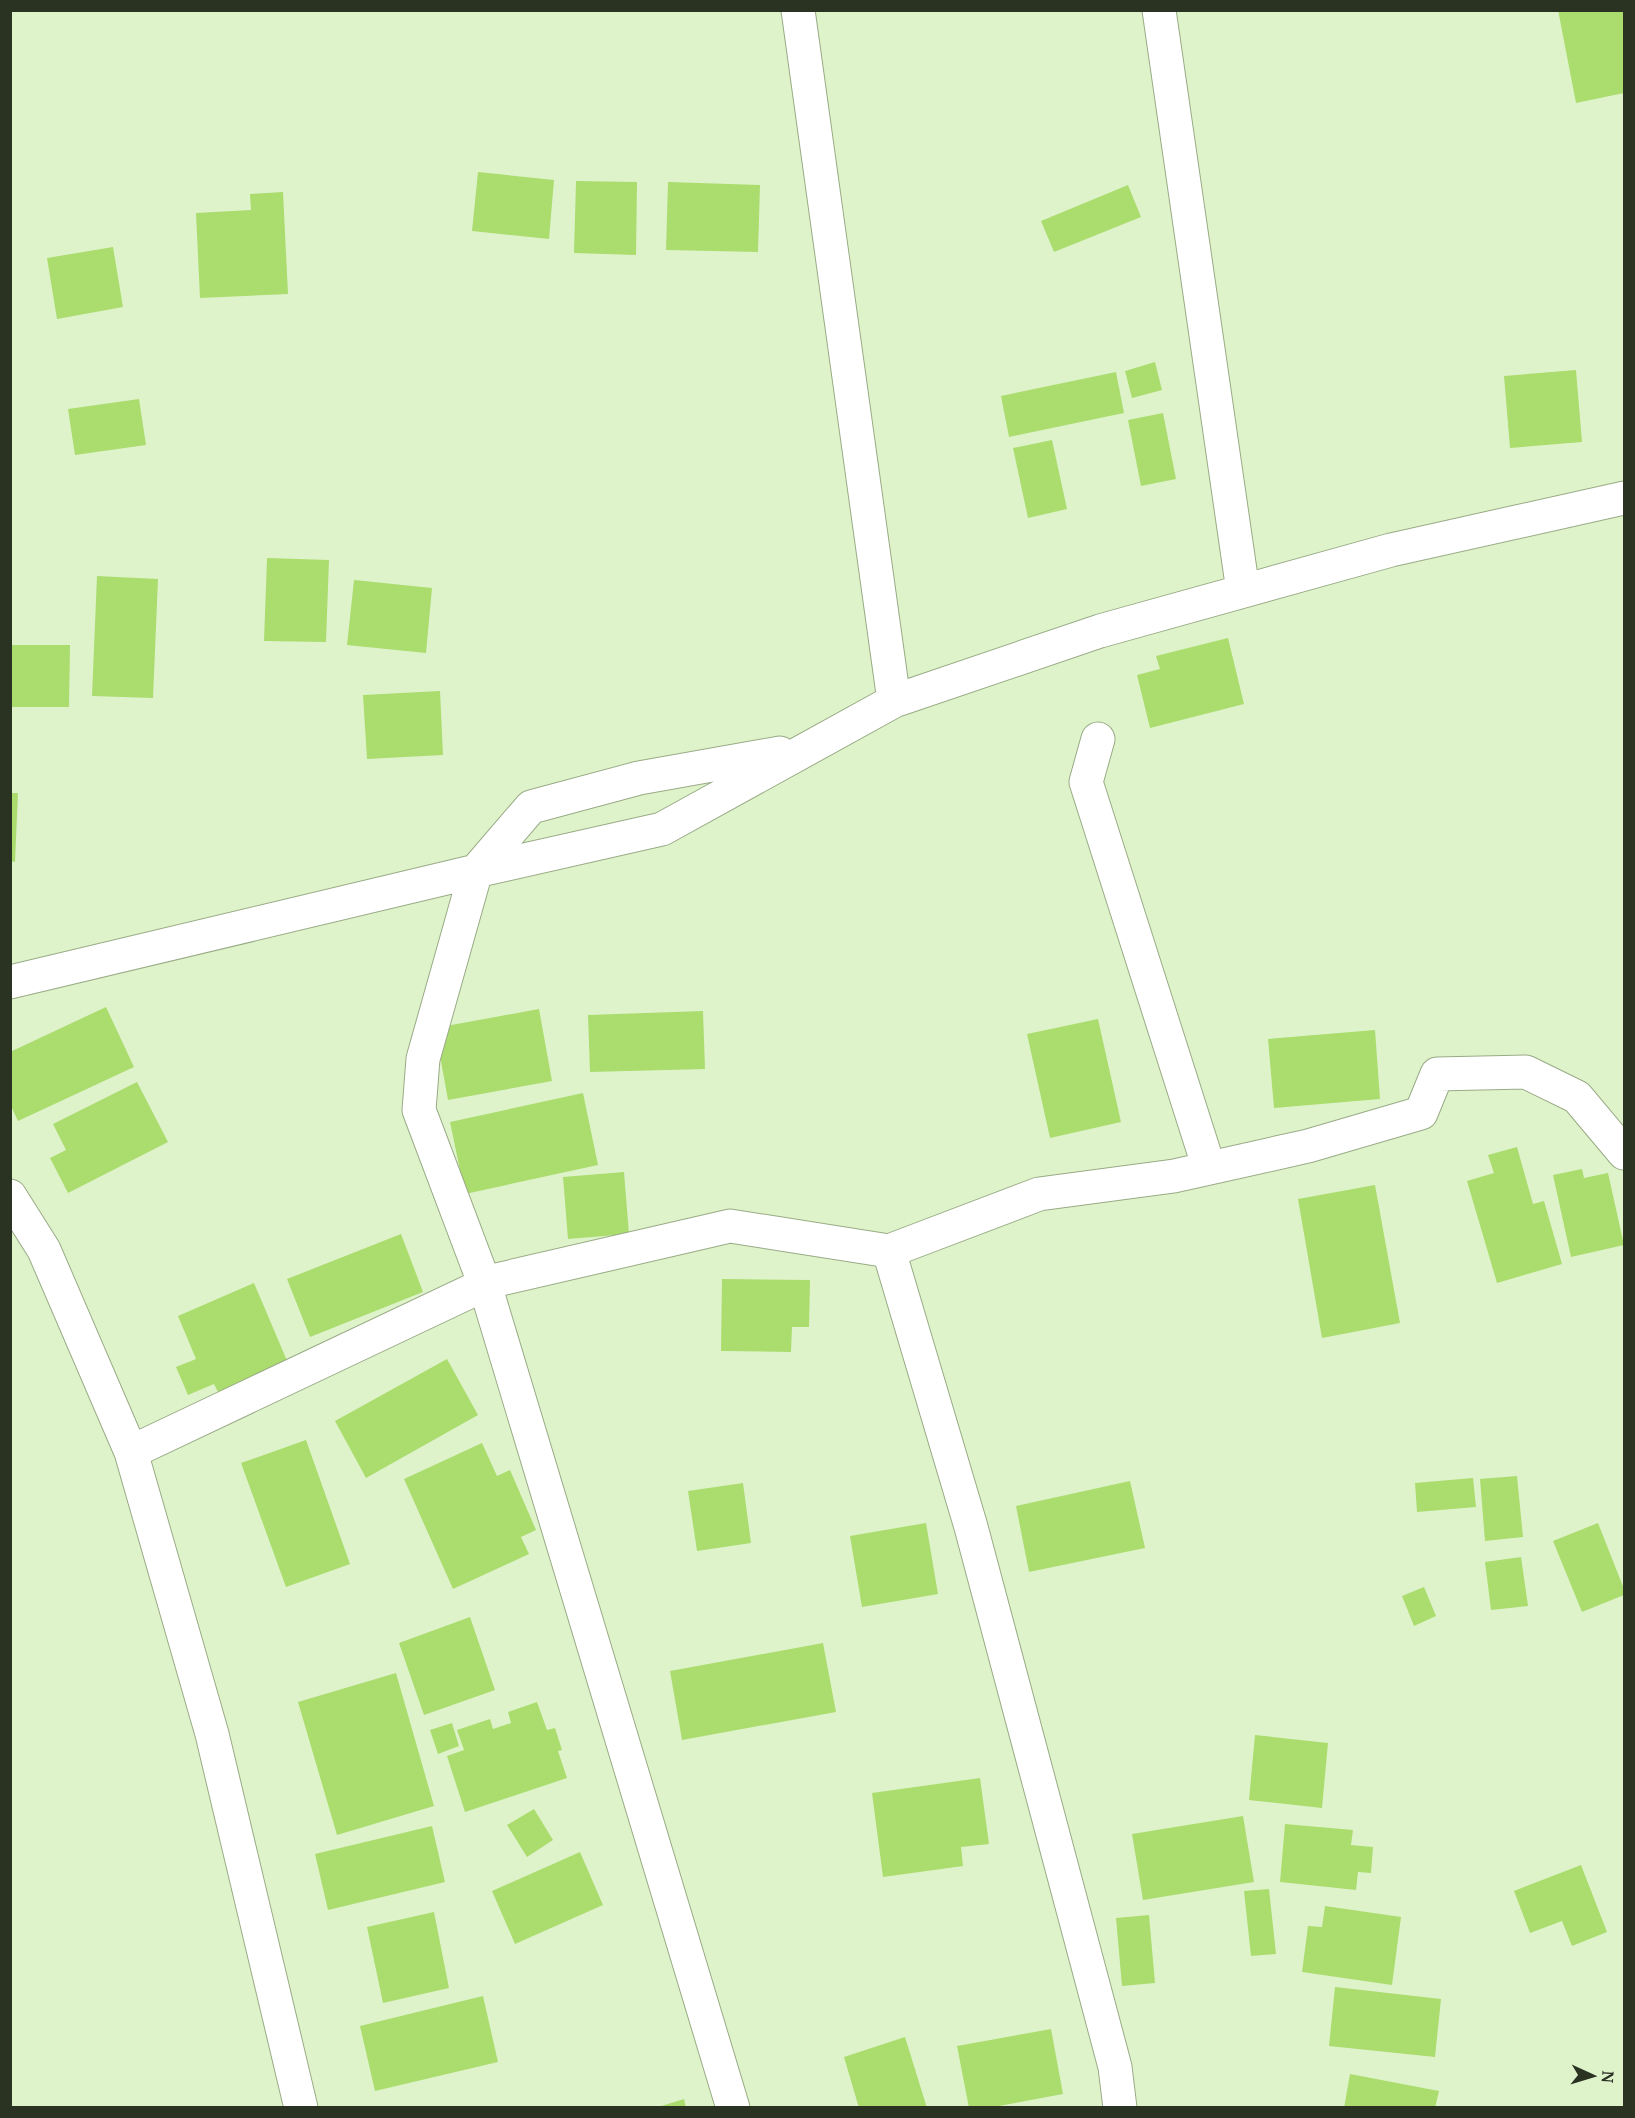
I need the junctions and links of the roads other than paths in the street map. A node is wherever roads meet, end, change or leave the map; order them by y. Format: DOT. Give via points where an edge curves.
graph roads {
  1 [pos="798,10"];
  2 [pos="1159,10"];
  3 [pos="1624,498"];
  4 [pos="1243,591"];
  5 [pos="894,701"];
  6 [pos="1098,739"];
  7 [pos="808,748"];
  8 [pos="476,871"];
  9 [pos="10,982"];
  10 [pos="1624,1153"];
  11 [pos="1209,1168"];
  12 [pos="10,1196"];
  13 [pos="889,1251"];
  14 [pos="485,1285"];
  15 [pos="131,1452"];
  16 [pos="302,2108"];
  17 [pos="733,2108"];
  18 [pos="1120,2108"];
  1 -- 5 [label="street"];
  2 -- 4 [label="street"];
  3 -- 4 [label="street" via="1391,550"];
  4 -- 5 [label="street" via="1100,631"];
  5 -- 7 [label="street"];
  6 -- 11 [label="street" via="1086,782"];
  7 -- 8 [label="street" via="662,829"];
  7 -- 8 [label="street" via="639,778 531,807"];
  8 -- 9 [label="street"];
  8 -- 14 [label="street" via="423,1059 419,1110"];
  10 -- 11 [label="street" via="1577,1097 1526,1072 1437,1074 1421,1113 1308,1146"];
  11 -- 13 [label="street" via="1040,1194"];
  12 -- 15 [label="street" via="44,1250"];
  13 -- 14 [label="street" via="730,1226"];
  13 -- 18 [label="street" via="1000,1634 1115,2067"];
  14 -- 15 [label="street"];
  14 -- 17 [label="street"];
  15 -- 16 [label="street" via="212,1734"];
}
